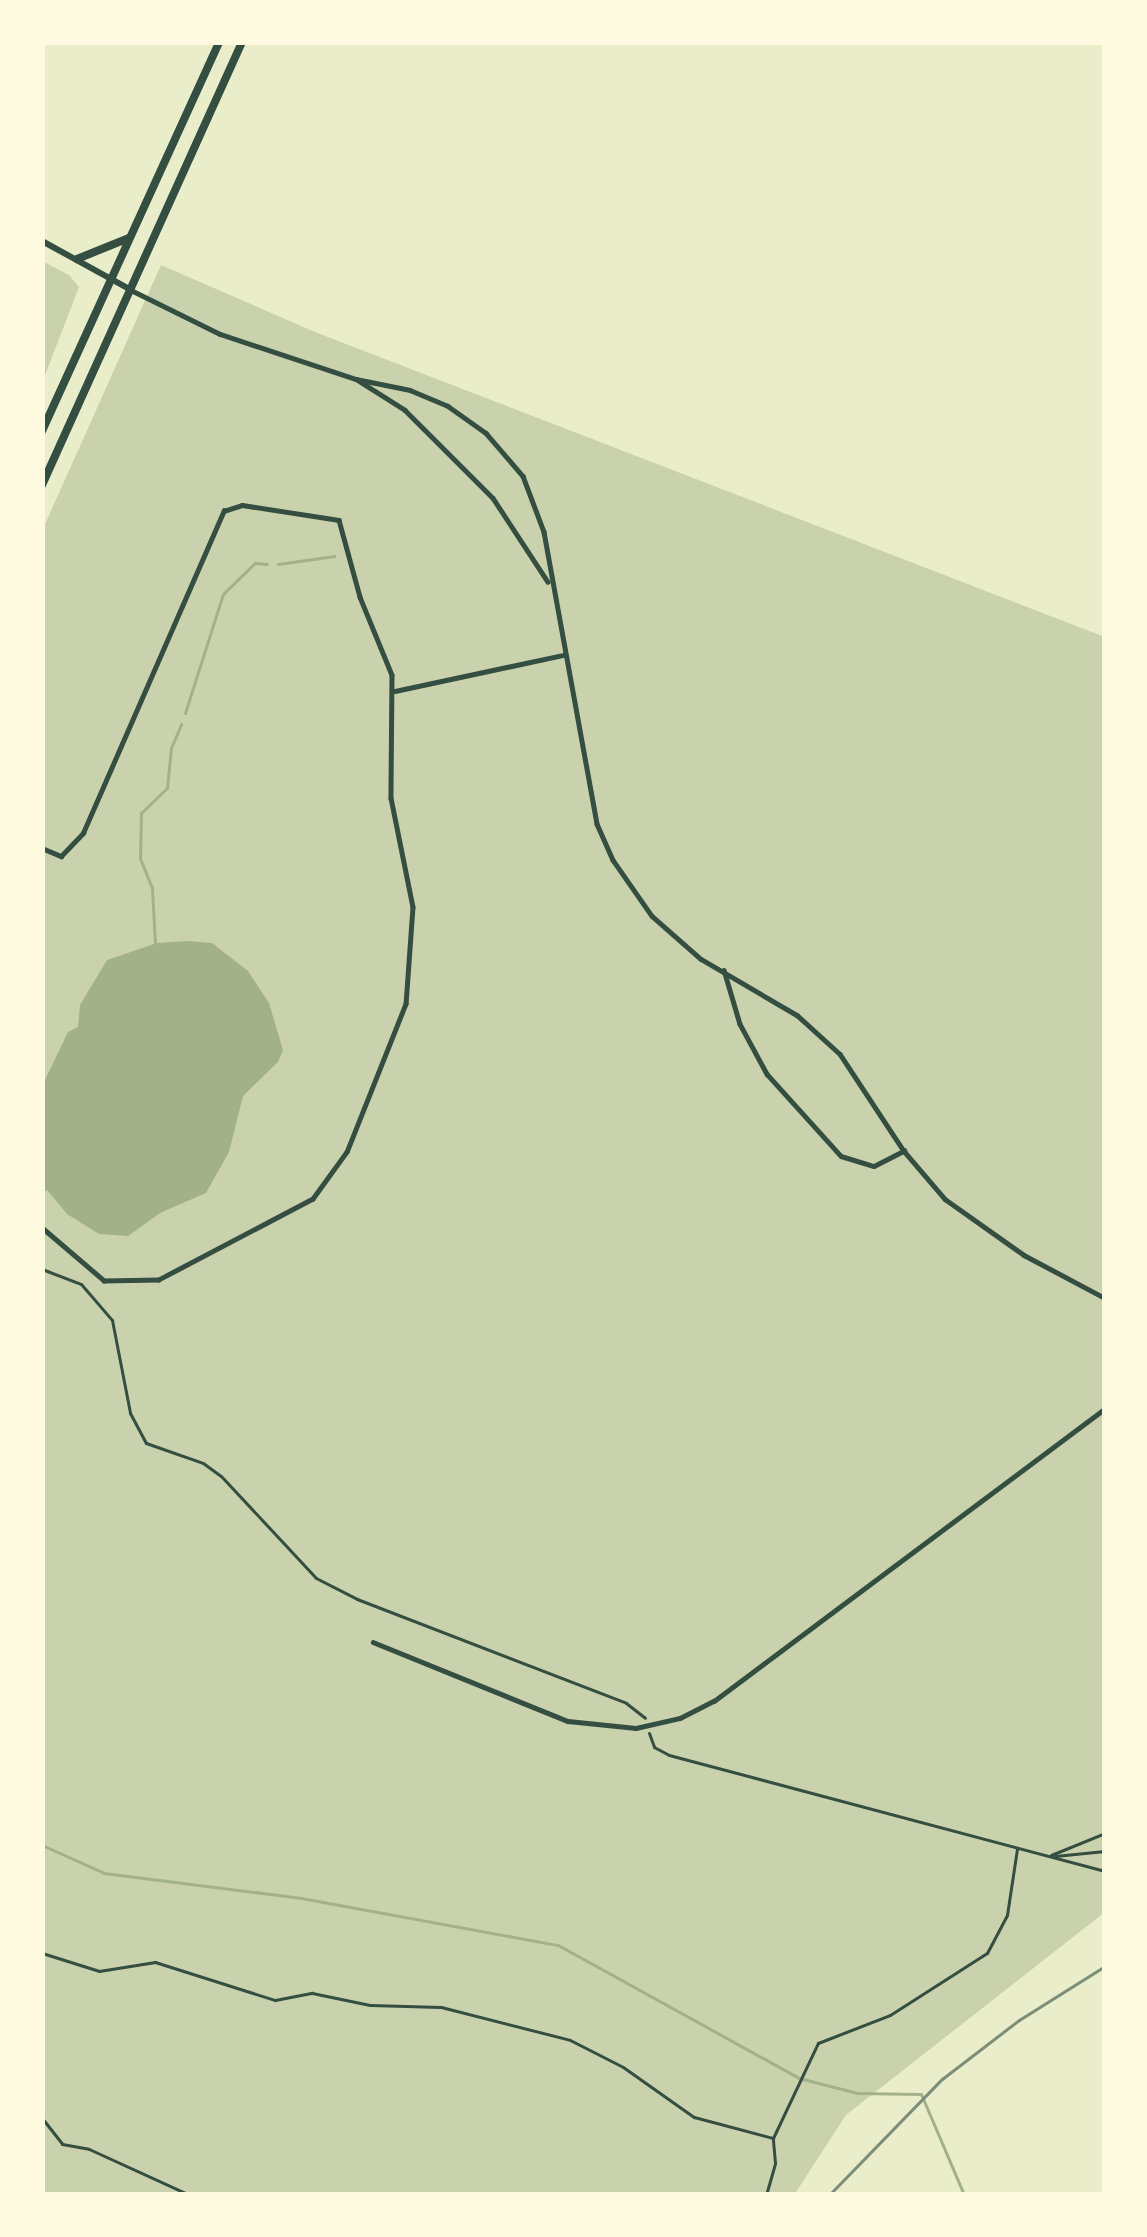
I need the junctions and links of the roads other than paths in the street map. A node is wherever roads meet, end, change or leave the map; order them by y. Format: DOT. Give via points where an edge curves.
graph roads {
  1 [pos="218,42"];
  2 [pos="242,42"];
  3 [pos="130,237"];
  4 [pos="42,241"];
  5 [pos="77,259"];
  6 [pos="111,278"];
  7 [pos="131,290"];
  8 [pos="357,380"];
  9 [pos="42,431"];
  10 [pos="42,485"];
  11 [pos="551,587"];
  12 [pos="563,655"];
  13 [pos="394,691"];
  14 [pos="42,848"];
  15 [pos="724,970"];
  16 [pos="904,1151"];
  17 [pos="42,1228"];
  18 [pos="1105,1298"];
  19 [pos="1105,1408"];
  20 [pos="373,1642"];
  1 -- 3 [label="main road"];
  2 -- 7 [label="main road"];
  3 -- 5 [label="main road"];
  3 -- 6 [label="main road"];
  4 -- 5 [label="street"];
  5 -- 6 [label="street"];
  6 -- 7 [label="street"];
  6 -- 9 [label="main road"];
  7 -- 8 [label="street" via="220,334"];
  7 -- 10 [label="main road"];
  8 -- 11 [label="street" via="405,410 464,465 520,533"];
  8 -- 11 [label="street" via="431,397 500,447 532,495"];
  11 -- 12 [label="street"];
  12 -- 13 [label="street"];
  12 -- 15 [label="street" via="589,795 613,860 674,938"];
  13 -- 14 [label="street" via="339,520 231,506 82,833 61,856"];
  13 -- 17 [label="street" via="392,799 413,907 406,1004 334,1174 291,1214 159,1280 104,1281"];
  15 -- 16 [label="street" via="841,1054"];
  15 -- 16 [label="street" via="767,1074 841,1156 874,1166"];
  16 -- 18 [label="street" via="975,1224"];
  19 -- 20 [label="street" via="714,1702 648,1726 568,1721"];
}
